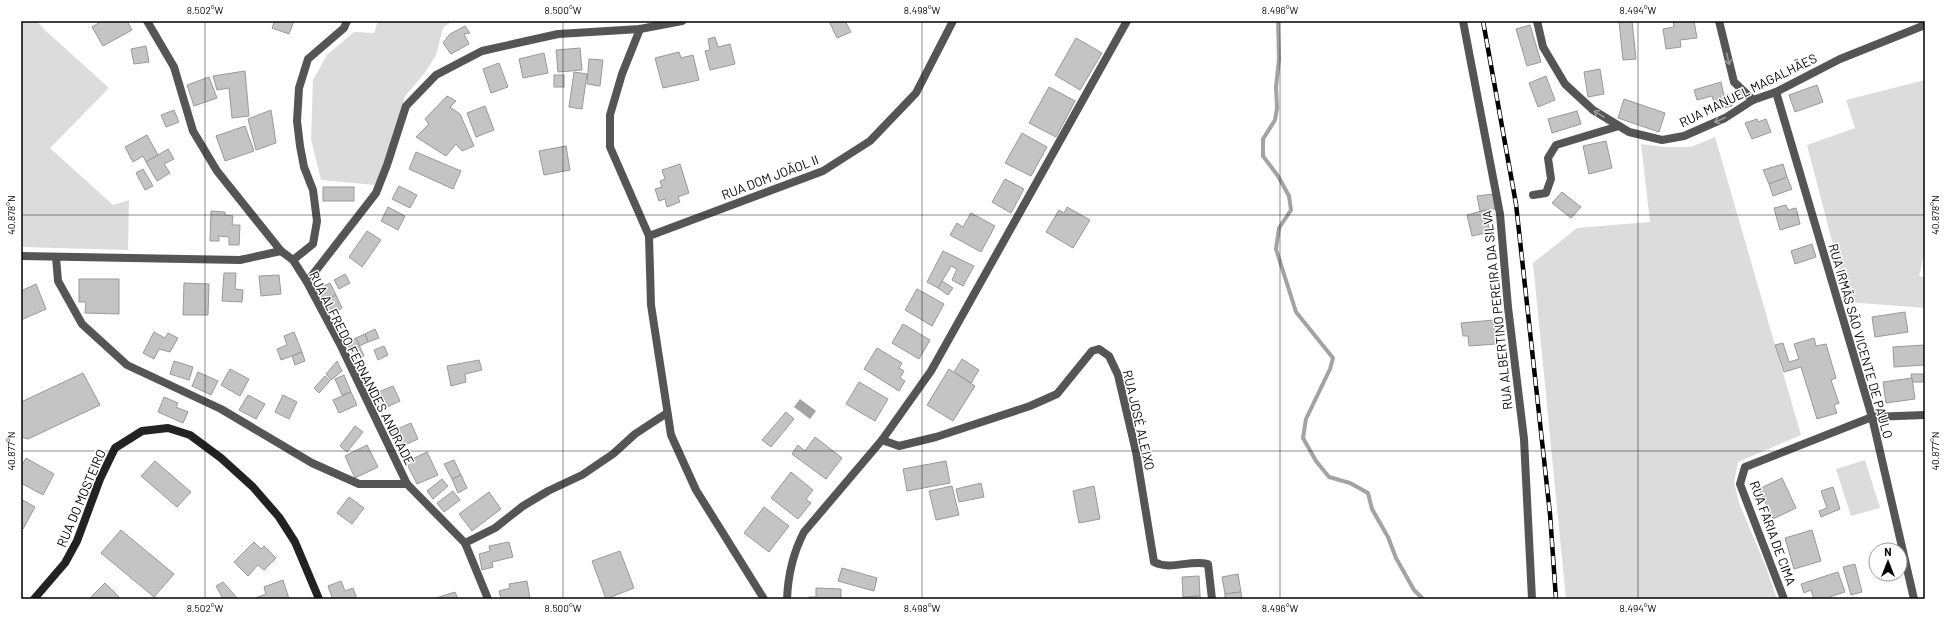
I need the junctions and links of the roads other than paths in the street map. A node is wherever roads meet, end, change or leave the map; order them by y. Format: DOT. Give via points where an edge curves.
graph roads {
  1 [pos="147,21"];
  2 [pos="347,21"];
  3 [pos="682,21"];
  4 [pos="953,21"];
  5 [pos="1127,21"];
  6 [pos="1463,21"];
  7 [pos="1538,21"];
  8 [pos="1719,21"];
  9 [pos="1925,25"];
  10 [pos="640,29"];
  11 [pos="1776,92"];
  12 [pos="1753,100"];
  13 [pos="1619,126"];
  14 [pos="1533,195"];
  15 [pos="649,236"];
  16 [pos="281,251"];
  17 [pos="21,256"];
  18 [pos="56,257"];
  19 [pos="293,260"];
  20 [pos="307,282"];
  21 [pos="667,413"];
  22 [pos="1925,415"];
  23 [pos="1872,417"];
  24 [pos="882,440"];
  25 [pos="407,484"];
  26 [pos="465,543"];
  27 [pos="34,599"];
  28 [pos="319,599"];
  29 [pos="488,599"];
  30 [pos="764,599"];
  31 [pos="787,599"];
  32 [pos="1212,599"];
  33 [pos="1532,599"];
  34 [pos="1784,599"];
  35 [pos="1914,599"];
  1 -- 16 [label="street, RUA ALFREDO FERNANDES ANDRADE" via="174,67 193,131 217,171"];
  2 -- 19 [label="street" via="344,28 308,59 298,88 297,121 300,146 317,221 312,244"];
  3 -- 10 [label="street"];
  4 -- 15 [label="street, RUA DOM JOÃOL II" via="916,93 870,141 823,171"];
  5 -- 24 [label="street" via="931,371"];
  6 -- 33 [label="street, RUA ALBERTINO PEREIRA DA SILVA" via="1500,214 1524,439"];
  13 -- 7 [label="street, RUA MANUEL MAGALHÃES, one-way" via="1593,110 1565,84 1544,47"];
  8 -- 12 [label="street, one-way" via="1734,82"];
  9 -- 11 [label="street, RUA MANUEL MAGALHÃES" via="1840,59"];
  10 -- 15 [label="street" via="622,74 610,115 610,148"];
  10 -- 20 [label="street" via="550,35 482,51 436,75 406,106 376,194"];
  11 -- 12 [label="street, RUA MANUEL MAGALHÃES"];
  11 -- 23 [label="street, RUA IRMÃS SÃO VICENTE DE PAULO"];
  12 -- 13 [label="street, RUA MANUEL MAGALHÃES, one-way" via="1725,118 1684,136 1662,140 1629,132"];
  13 -- 14 [label="street" via="1556,145 1548,158 1551,179 1546,192"];
  15 -- 21 [label="street" via="651,305"];
  16 -- 18 [label="street" via="240,260"];
  16 -- 19 [label="street, RUA ALFREDO FERNANDES ANDRADE"];
  17 -- 18 [label="street"];
  18 -- 25 [label="street" via="58,281 82,324 127,365 221,409 312,463 359,484"];
  19 -- 20 [label="street, RUA ALFREDO FERNANDES ANDRADE"];
  20 -- 25 [label="street, RUA ALFREDO FERNANDES ANDRADE" via="340,344"];
  21 -- 26 [label="street" via="582,475 548,491 523,506 495,528"];
  21 -- 30 [label="street" via="671,435 696,490"];
  22 -- 23 [label="street"];
  23 -- 34 [label="street, RUA FARIA DE CIMA" via="1745,467 1740,484"];
  23 -- 35 [label="street, RUA IRMÃS SÃO VICENTE DE PAULO"];
  24 -- 31 [label="street" via="804,532 795,549 788,580"];
  24 -- 32 [label="street, RUA JOSÉ ALEIXO" via="899,446 1030,406 1057,394 1092,351 1099,348 1109,356 1118,375 1136,452 1154,562 1162,566 1200,562 1208,564"];
  25 -- 26 [label="street, RUA ALFREDO FERNANDES ANDRADE"];
  26 -- 29 [label="street, RUA ALFREDO FERNANDES ANDRADE"];
  27 -- 28 [label="main road, RUA DO MOSTEIRO" via="65,563 77,541 100,479 116,448 142,431 168,428 190,435 253,487 279,517 295,542"];
}
